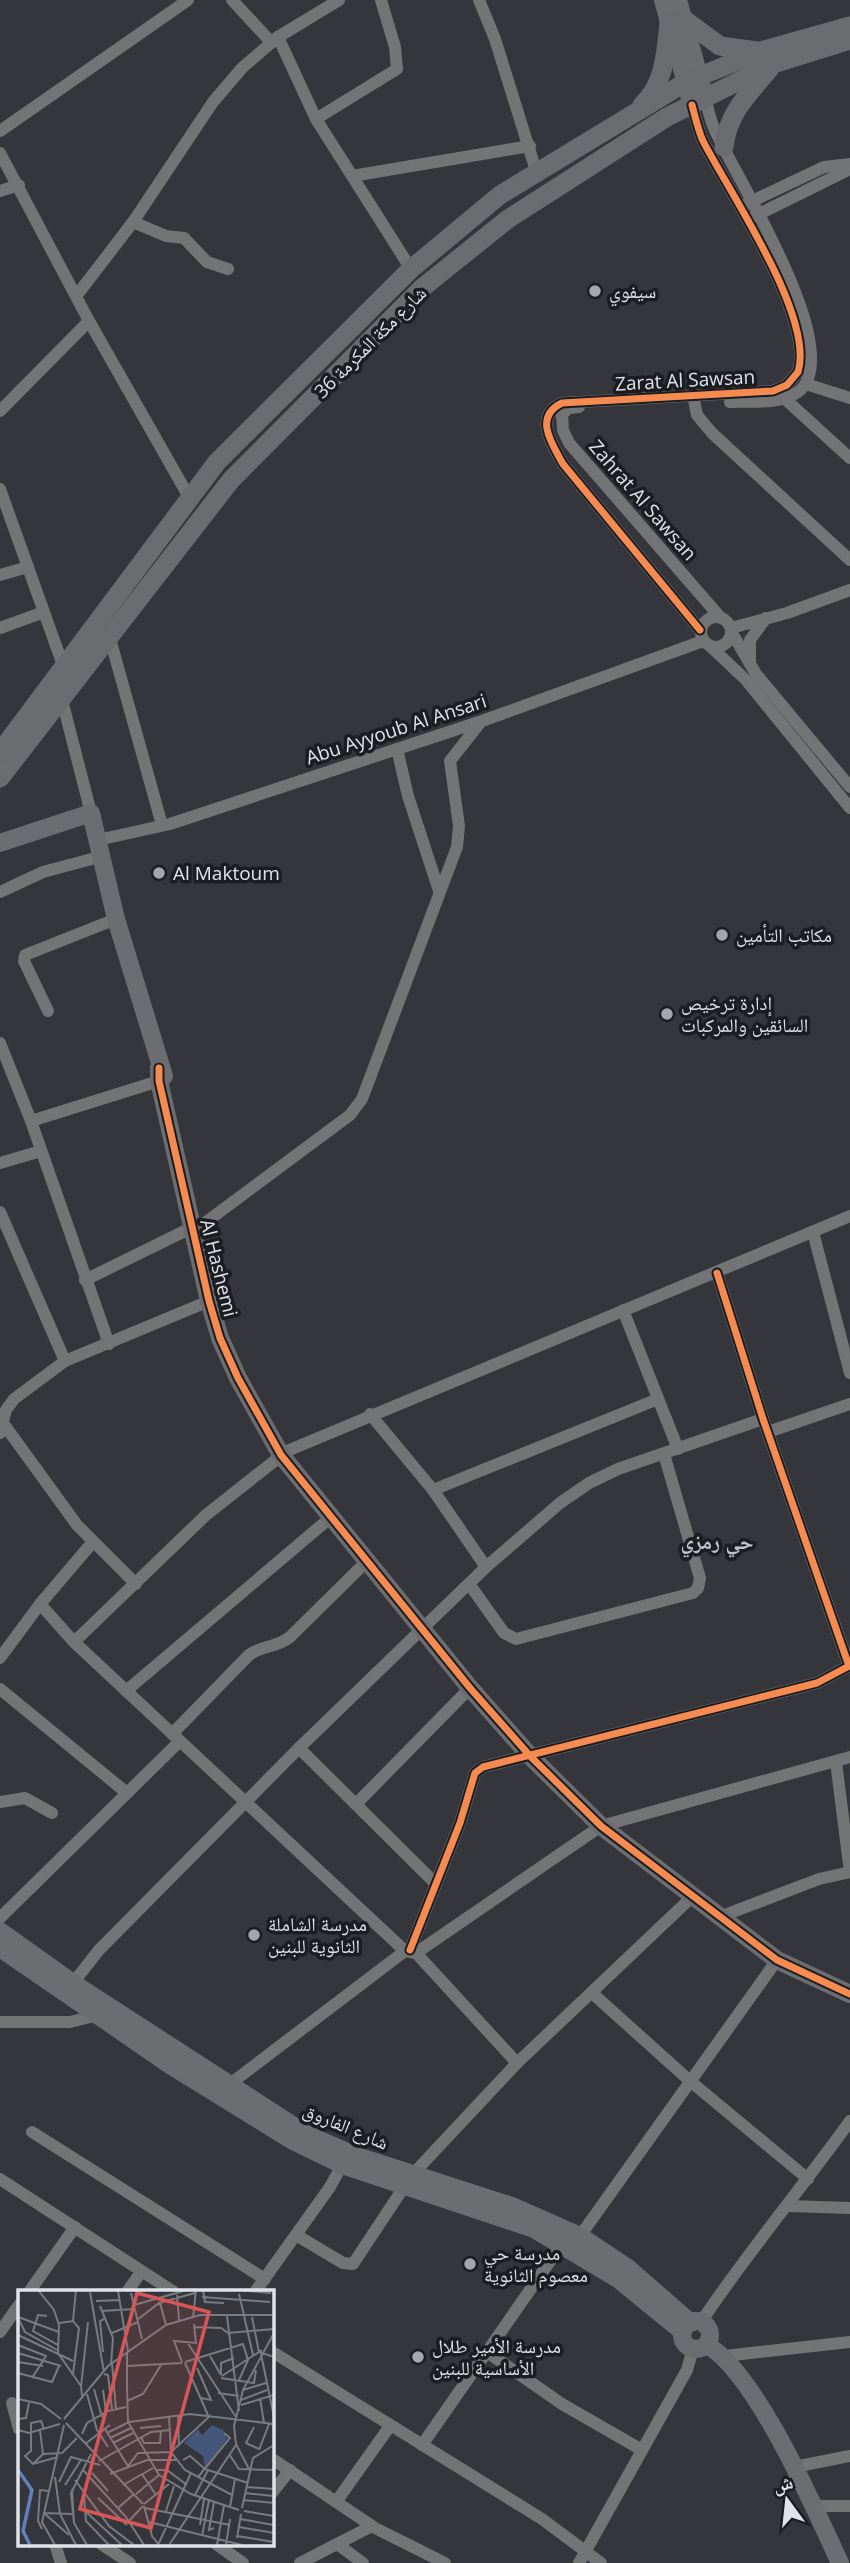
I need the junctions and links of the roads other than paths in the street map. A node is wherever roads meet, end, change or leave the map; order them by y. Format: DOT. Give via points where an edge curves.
graph roads {
  1 [pos="188,0"];
  2 [pos="232,0"];
  3 [pos="339,0"];
  4 [pos="381,0"];
  5 [pos="479,0"];
  6 [pos="663,0"];
  7 [pos="676,13"];
  8 [pos="850,26"];
  9 [pos="275,40"];
  10 [pos="850,40"];
  11 [pos="767,57"];
  12 [pos="692,79"];
  13 [pos="698,101"];
  14 [pos="632,115"];
  15 [pos="316,119"];
  16 [pos="0,131"];
  17 [pos="530,146"];
  18 [pos="724,147"];
  19 [pos="0,153"];
  20 [pos="850,166"];
  21 [pos="537,174"];
  22 [pos="352,176"];
  23 [pos="19,185"];
  24 [pos="0,191"];
  25 [pos="746,209"];
  26 [pos="760,214"];
  27 [pos="133,222"];
  28 [pos="228,269"];
  29 [pos="411,269"];
  30 [pos="78,295"];
  31 [pos="89,321"];
  32 [pos="806,384"];
  33 [pos="784,398"];
  34 [pos="850,398"];
  35 [pos="693,399"];
  36 [pos="0,411"];
  37 [pos="850,458"];
  38 [pos="0,489"];
  39 [pos="189,497"];
  40 [pos="4,514"];
  41 [pos="850,561"];
  42 [pos="28,567"];
  43 [pos="0,575"];
  44 [pos="850,590"];
  45 [pos="44,612"];
  46 [pos="720,617"];
  47 [pos="766,618"];
  48 [pos="0,628"];
  49 [pos="731,631"];
  50 [pos="109,635"];
  51 [pos="705,639"];
  52 [pos="64,668"];
  53 [pos="751,668"];
  54 [pos="62,700"];
  55 [pos="482,721"];
  56 [pos="397,749"];
  57 [pos="0,752"];
  58 [pos="0,778"];
  59 [pos="850,787"];
  60 [pos="850,807"];
  61 [pos="91,813"];
  62 [pos="162,825"];
  63 [pos="0,843"];
  64 [pos="100,848"];
  65 [pos="439,891"];
  66 [pos="0,892"];
  67 [pos="116,919"];
  68 [pos="48,1011"];
  69 [pos="0,1043"];
  70 [pos="159,1075"];
  71 [pos="31,1121"];
  72 [pos="41,1151"];
  73 [pos="0,1163"];
  74 [pos="0,1212"];
  75 [pos="850,1216"];
  76 [pos="197,1226"];
  77 [pos="813,1232"];
  78 [pos="717,1272"];
  79 [pos="85,1280"];
  80 [pos="209,1301"];
  81 [pos="623,1310"];
  82 [pos="110,1345"];
  83 [pos="65,1361"];
  84 [pos="239,1369"];
  85 [pos="850,1373"];
  86 [pos="658,1399"];
  87 [pos="850,1404"];
  88 [pos="370,1414"];
  89 [pos="2,1416"];
  90 [pos="763,1419"];
  91 [pos="768,1432"];
  92 [pos="678,1449"];
  93 [pos="664,1454"];
  94 [pos="285,1455"];
  95 [pos="433,1490"];
  96 [pos="330,1518"];
  97 [pos="92,1543"];
  98 [pos="366,1562"];
  99 [pos="486,1567"];
  100 [pos="136,1584"];
  101 [pos="470,1585"];
  102 [pos="40,1604"];
  103 [pos="423,1632"];
  104 [pos="74,1642"];
  105 [pos="0,1658"];
  106 [pos="850,1666"];
  107 [pos="470,1688"];
  108 [pos="0,1689"];
  109 [pos="127,1691"];
  110 [pos="176,1738"];
  111 [pos="299,1748"];
  112 [pos="531,1757"];
  113 [pos="850,1757"];
  114 [pos="836,1762"];
  115 [pos="127,1793"];
  116 [pos="0,1802"];
  117 [pos="356,1803"];
  118 [pos="245,1804"];
  119 [pos="52,1813"];
  120 [pos="601,1826"];
  121 [pos="850,1872"];
  122 [pos="436,1884"];
  123 [pos="693,1896"];
  124 [pos="722,1916"];
  125 [pos="0,1918"];
  126 [pos="0,1931"];
  127 [pos="0,1948"];
  128 [pos="410,1951"];
  129 [pos="777,1960"];
  130 [pos="73,1983"];
  131 [pos="592,1993"];
  132 [pos="850,1994"];
  133 [pos="98,2015"];
  134 [pos="0,2022"];
  135 [pos="174,2059"];
  136 [pos="517,2063"];
  137 [pos="690,2081"];
  138 [pos="230,2084"];
  139 [pos="850,2121"];
  140 [pos="32,2132"];
  141 [pos="342,2165"];
  142 [pos="0,2179"];
  143 [pos="808,2179"];
  144 [pos="408,2181"];
  145 [pos="788,2206"];
  146 [pos="850,2208"];
  147 [pos="75,2227"];
  148 [pos="296,2235"];
  149 [pos="580,2236"];
  150 [pos="562,2244"];
  151 [pos="141,2272"];
  152 [pos="265,2279"];
  153 [pos="30,2290"];
  154 [pos="128,2290"];
  155 [pos="171,2290"];
  156 [pos="257,2290"];
  157 [pos="18,2306"];
  158 [pos="692,2326"];
  159 [pos="0,2332"];
  160 [pos="850,2342"];
  161 [pos="700,2347"];
  162 [pos="487,2352"];
  163 [pos="273,2354"];
  164 [pos="724,2356"];
  165 [pos="0,2393"];
  166 [pos="15,2406"];
  167 [pos="18,2423"];
  168 [pos="390,2426"];
  169 [pos="422,2445"];
  170 [pos="642,2451"];
  171 [pos="850,2456"];
  172 [pos="273,2459"];
  173 [pos="794,2467"];
  174 [pos="290,2470"];
  175 [pos="273,2491"];
  176 [pos="335,2501"];
  177 [pos="814,2506"];
  178 [pos="850,2506"];
  179 [pos="372,2526"];
  180 [pos="337,2544"];
  181 [pos="56,2546"];
  182 [pos="104,2546"];
  183 [pos="224,2546"];
  184 [pos="584,2550"];
  185 [pos="61,2563"];
  186 [pos="130,2563"];
  187 [pos="243,2563"];
  188 [pos="300,2563"];
  189 [pos="363,2563"];
  190 [pos="445,2563"];
  191 [pos="579,2563"];
  192 [pos="601,2563"];
  193 [pos="840,2563"];
  1 -- 16 [label="street"];
  2 -- 9 [label="street"];
  3 -- 9 [label="street"];
  4 -- 15 [label="street" via="397,69"];
  5 -- 17 [label="street"];
  6 -- 7 [label="street"];
  7 -- 11 [label="main road" via="720,46"];
  7 -- 12 [label="street"];
  7 -- 14 [label="main road" via="658,82 651,97"];
  8 -- 11 [label="main road, شارع مكة المكرمة 36"];
  9 -- 15 [label="street"];
  9 -- 27 [label="street" via="242,68 213,102"];
  10 -- 11 [label="main road, شارع مكة المكرمة 36"];
  11 -- 12 [label="main road, شارع مكة المكرمة 36"];
  11 -- 13 [label="main road, شارع مكة المكرمة 36"];
  11 -- 18 [label="main road" via="736,107"];
  12 -- 13 [label="street"];
  12 -- 14 [label="main road, شارع مكة المكرمة 36"];
  13 -- 18 [label="street"];
  13 -- 25 [label="street, Zarat Al Sawsan" via="701,137"];
  13 -- 50 [label="main road, شارع مكة المكرمة 36" via="508,219 422,288 230,480"];
  14 -- 21 [label="main road, شارع مكة المكرمة 36"];
  15 -- 22 [label="street"];
  17 -- 21 [label="street"];
  17 -- 22 [label="street"];
  18 -- 25 [label="street"];
  19 -- 23 [label="street"];
  20 -- 25 [label="street" via="824,167"];
  20 -- 26 [label="street"];
  21 -- 29 [label="main road, شارع مكة المكرمة 36" via="500,195"];
  22 -- 29 [label="street"];
  23 -- 24 [label="street"];
  23 -- 30 [label="street"];
  25 -- 26 [label="street"];
  25 -- 35 [label="street, Zarat Al Sawsan" via="776,268 793,321 800,366 787,384 773,391"];
  26 -- 32 [label="street" via="783,260 807,330 812,357"];
  27 -- 28 [label="street" via="184,238 207,262"];
  27 -- 30 [label="street"];
  29 -- 39 [label="main road, شارع مكة المكرمة 36" via="217,462"];
  30 -- 31 [label="street"];
  31 -- 36 [label="street"];
  31 -- 39 [label="street"];
  32 -- 33 [label="street, Zahrat Al Sawsan"];
  32 -- 34 [label="street"];
  33 -- 35 [label="street, Zahrat Al Sawsan"];
  33 -- 37 [label="street"];
  35 -- 41 [label="street" via="697,415 712,433"];
  35 -- 46 [label="street, Zahrat Al Sawsan" via="569,408 562,421 569,443 592,472"];
  35 -- 51 [label="street, Zarat Al Sawsan" via="562,403 554,407 546,423 548,439 563,464"];
  38 -- 40 [label="street"];
  39 -- 52 [label="main road, شارع مكة المكرمة 36"];
  40 -- 42 [label="street"];
  42 -- 43 [label="street"];
  42 -- 45 [label="street"];
  44 -- 47 [label="street"];
  45 -- 48 [label="street"];
  45 -- 52 [label="street"];
  46 -- 49 [label="street"];
  46 -- 51 [label="street" via="709,618"];
  47 -- 49 [label="street"];
  47 -- 53 [label="street" via="750,640"];
  49 -- 51 [label="street" via="722,646"];
  49 -- 53 [label="street"];
  50 -- 54 [label="main road, شارع مكة المكرمة 36"];
  50 -- 62 [label="street"];
  51 -- 55 [label="street, Abu Ayyoub Al Ansari"];
  51 -- 60 [label="street" via="746,680"];
  52 -- 57 [label="main road, شارع مكة المكرمة 36"];
  53 -- 59 [label="street"];
  54 -- 58 [label="main road, شارع مكة المكرمة 36"];
  54 -- 61 [label="street"];
  55 -- 56 [label="street, Abu Ayyoub Al Ansari"];
  55 -- 65 [label="street" via="450,761 459,825 457,847"];
  56 -- 62 [label="street, Abu Ayyoub Al Ansari"];
  56 -- 65 [label="street"];
  61 -- 63 [label="street"];
  61 -- 64 [label="street, Al Hashemi"];
  62 -- 64 [label="street, Abu Ayyoub Al Ansari"];
  64 -- 66 [label="street, Abu Ayyoub Al Ansari"];
  64 -- 67 [label="street, Al Hashemi"];
  65 -- 76 [label="street" via="356,1107"];
  67 -- 68 [label="street" via="24,955"];
  67 -- 70 [label="street, Al Hashemi"];
  69 -- 71 [label="street"];
  70 -- 71 [label="street"];
  70 -- 76 [label="street, Al Hashemi" via="165,1079"];
  71 -- 72 [label="street"];
  72 -- 73 [label="street"];
  72 -- 79 [label="street"];
  74 -- 83 [label="street"];
  75 -- 77 [label="street"];
  76 -- 79 [label="street"];
  76 -- 80 [label="street, Al Hashemi"];
  76 -- 84 [label="street, Al Hashemi"];
  77 -- 78 [label="street"];
  77 -- 85 [label="street"];
  78 -- 81 [label="street"];
  78 -- 90 [label="street"];
  79 -- 82 [label="street"];
  80 -- 82 [label="street"];
  80 -- 84 [label="street, Al Hashemi"];
  81 -- 86 [label="street"];
  81 -- 88 [label="street"];
  82 -- 83 [label="street"];
  83 -- 89 [label="street" via="24,1390"];
  84 -- 94 [label="street, Al Hashemi"];
  86 -- 92 [label="street"];
  86 -- 95 [label="street"];
  87 -- 91 [label="street"];
  88 -- 94 [label="street"];
  88 -- 95 [label="street"];
  89 -- 97 [label="street" via="50,1492"];
  90 -- 91 [label="street"];
  90 -- 92 [label="street"];
  91 -- 106 [label="street"];
  92 -- 93 [label="street"];
  93 -- 99 [label="street" via="618,1469 573,1492"];
  93 -- 101 [label="street" via="700,1578 694,1592 516,1639 504,1633"];
  94 -- 96 [label="street, Al Hashemi"];
  94 -- 100 [label="street" via="206,1515"];
  95 -- 99 [label="street"];
  96 -- 98 [label="street, Al Hashemi"];
  96 -- 109 [label="street"];
  97 -- 100 [label="street"];
  97 -- 102 [label="street"];
  98 -- 103 [label="street, Al Hashemi"];
  98 -- 110 [label="street" via="279,1646 259,1648 250,1655"];
  99 -- 101 [label="street"];
  100 -- 104 [label="street"];
  101 -- 103 [label="street"];
  102 -- 104 [label="street"];
  102 -- 105 [label="street"];
  103 -- 107 [label="street, Al Hashemi"];
  103 -- 111 [label="street"];
  104 -- 109 [label="street"];
  106 -- 112 [label="street" via="817,1683"];
  107 -- 112 [label="street, Al Hashemi"];
  107 -- 117 [label="street"];
  108 -- 115 [label="street"];
  109 -- 110 [label="street"];
  110 -- 115 [label="street"];
  110 -- 118 [label="street"];
  111 -- 117 [label="street"];
  111 -- 118 [label="street"];
  112 -- 120 [label="street, Al Hashemi"];
  112 -- 122 [label="street" via="499,1761 475,1773"];
  113 -- 114 [label="street"];
  114 -- 120 [label="street"];
  114 -- 121 [label="street"];
  115 -- 125 [label="street"];
  116 -- 119 [label="street" via="25,1798"];
  117 -- 122 [label="street"];
  118 -- 128 [label="street"];
  118 -- 130 [label="street" via="99,1950"];
  120 -- 123 [label="street, Al Hashemi"];
  120 -- 128 [label="street"];
  121 -- 124 [label="street"];
  122 -- 128 [label="street"];
  123 -- 124 [label="street"];
  123 -- 131 [label="street"];
  124 -- 129 [label="street"];
  126 -- 130 [label="street, شارع الفاروق"];
  127 -- 133 [label="street, شارع الفاروق"];
  128 -- 136 [label="street"];
  128 -- 138 [label="street"];
  129 -- 132 [label="street"];
  129 -- 137 [label="street"];
  130 -- 135 [label="street, شارع الفاروق"];
  131 -- 136 [label="street"];
  131 -- 137 [label="street"];
  133 -- 134 [label="street" via="70,2022"];
  133 -- 135 [label="street, شارع الفاروق"];
  135 -- 138 [label="street, شارع الفاروق"];
  135 -- 141 [label="street, شارع الفاروق" via="293,2141"];
  136 -- 144 [label="street"];
  137 -- 143 [label="street"];
  137 -- 149 [label="street"];
  138 -- 144 [label="street, شارع الفاروق" via="306,2134"];
  139 -- 143 [label="street"];
  140 -- 152 [label="street"];
  141 -- 144 [label="street, شارع الفاروق"];
  141 -- 148 [label="street"];
  142 -- 147 [label="street"];
  143 -- 145 [label="street"];
  144 -- 148 [label="street" via="351,2265"];
  144 -- 149 [label="street, شارع الفاروق" via="512,2206"];
  144 -- 150 [label="street, شارع الفاروق"];
  145 -- 146 [label="street"];
  145 -- 158 [label="street"];
  147 -- 151 [label="street"];
  147 -- 153 [label="street"];
  148 -- 152 [label="street"];
  149 -- 158 [label="street, شارع الفاروق" via="628,2268"];
  150 -- 158 [label="street, شارع الفاروق"];
  150 -- 162 [label="street"];
  151 -- 154 [label="street"];
  151 -- 155 [label="street"];
  152 -- 156 [label="street"];
  157 -- 159 [label="street"];
  158 -- 161 [label="street" via="684,2343"];
  158 -- 161 [label="street" via="709,2329"];
  160 -- 164 [label="street"];
  161 -- 164 [label="street"];
  161 -- 170 [label="street"];
  162 -- 169 [label="street"];
  162 -- 170 [label="street"];
  163 -- 168 [label="street"];
  164 -- 173 [label="street"];
  165 -- 166 [label="street"];
  166 -- 167 [label="street"];
  168 -- 169 [label="street"];
  168 -- 176 [label="street"];
  169 -- 184 [label="street"];
  170 -- 184 [label="street"];
  171 -- 173 [label="street"];
  172 -- 174 [label="street"];
  173 -- 177 [label="street"];
  174 -- 175 [label="street"];
  174 -- 176 [label="street"];
  176 -- 179 [label="street"];
  177 -- 178 [label="street"];
  177 -- 193 [label="street"];
  179 -- 180 [label="street"];
  179 -- 190 [label="street"];
  180 -- 188 [label="street"];
  180 -- 189 [label="street"];
  181 -- 185 [label="street"];
  182 -- 186 [label="street"];
  183 -- 187 [label="street"];
  184 -- 191 [label="street"];
  184 -- 192 [label="street"];
}
